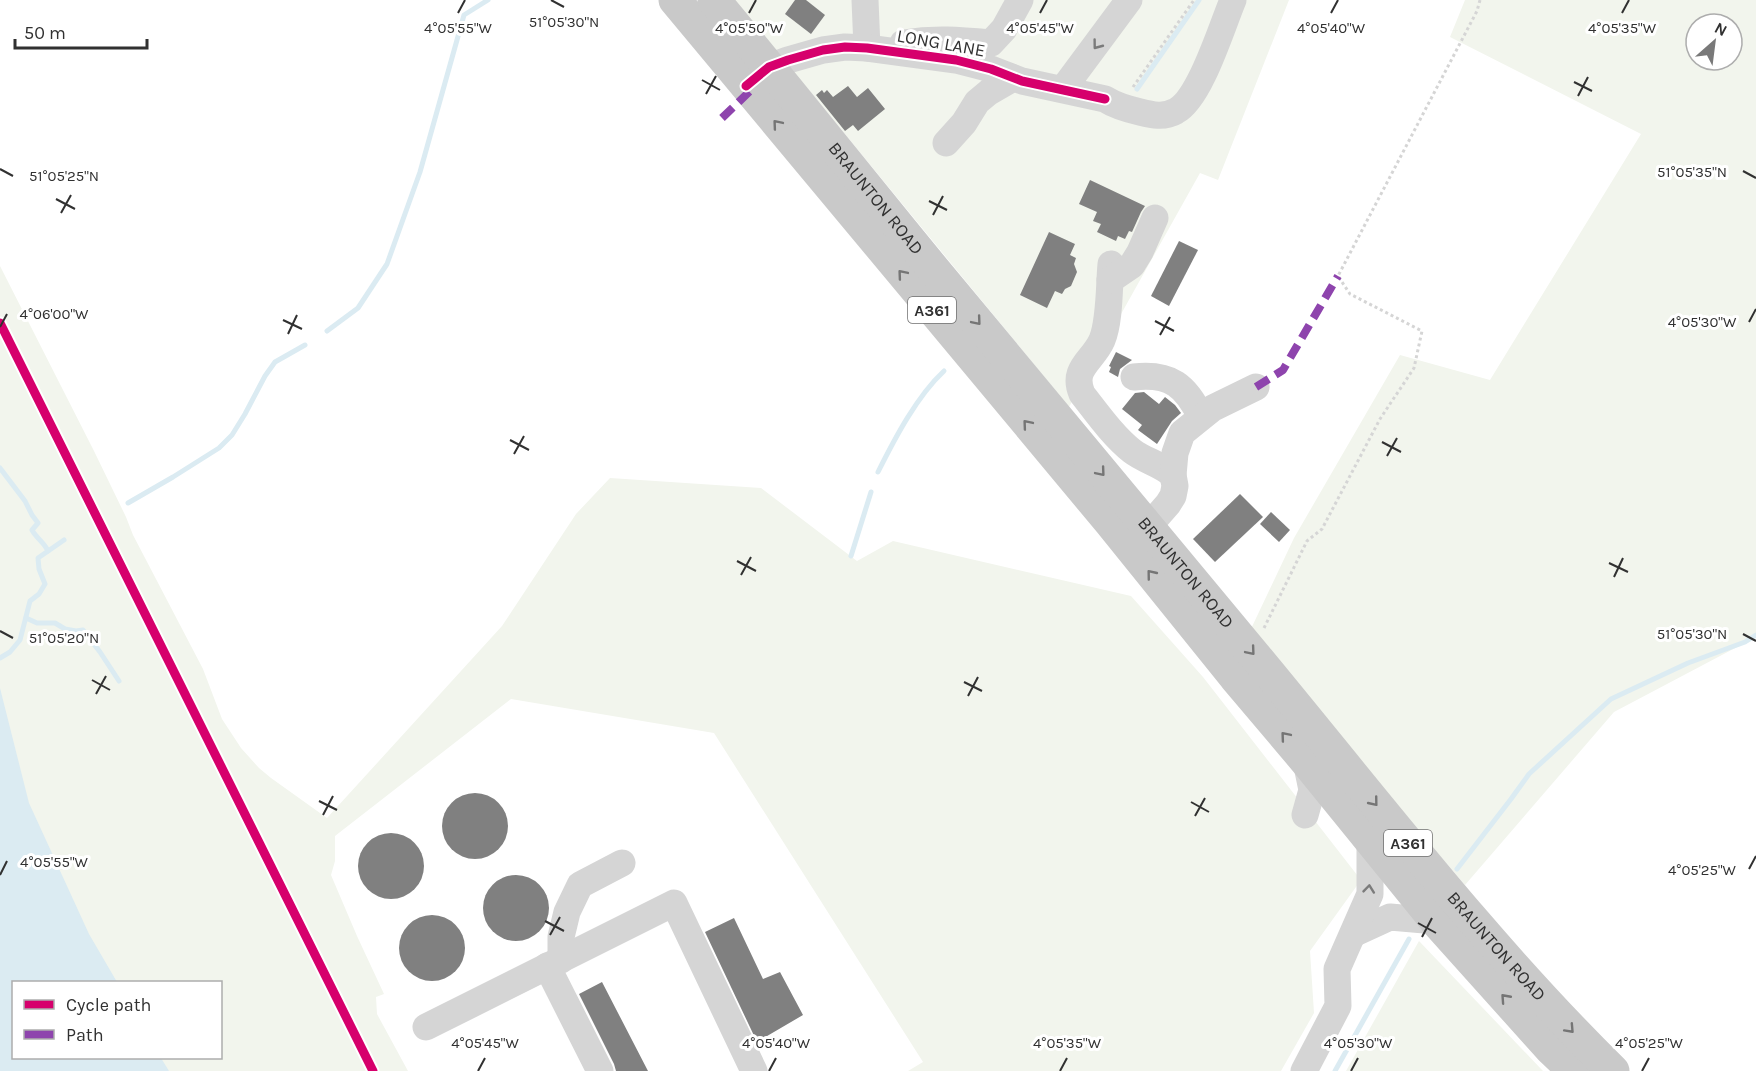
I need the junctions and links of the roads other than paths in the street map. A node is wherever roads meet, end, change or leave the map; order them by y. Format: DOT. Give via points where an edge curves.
graph roads {
  1 [pos="675,0"];
  2 [pos="714,0"];
  3 [pos="1020,0"];
  4 [pos="1129,0"];
  5 [pos="1233,0"];
  6 [pos="866,2"];
  7 [pos="867,48"];
  8 [pos="758,76"];
  9 [pos="1011,77"];
  10 [pos="1063,89"];
  11 [pos="946,143"];
  12 [pos="1155,218"];
  13 [pos="1134,377"];
  14 [pos="1256,387"];
  15 [pos="1201,417"];
  16 [pos="1173,475"];
  17 [pos="1148,528"];
  18 [pos="1306,761"];
  19 [pos="1305,815"];
  20 [pos="1370,840"];
  21 [pos="622,863"];
  22 [pos="1436,921"];
  23 [pos="1353,934"];
  24 [pos="554,963"];
  25 [pos="426,1027"];
  26 [pos="600,1071"];
  27 [pos="754,1071"];
  28 [pos="1304,1071"];
  29 [pos="1574,1071"];
  30 [pos="1613,1071"];
  1 -- 8 [label="main road, BRAUNTON ROAD / A361"];
  2 -- 8 [label="main road, BRAUNTON ROAD / A361"];
  3 -- 7 [label="street" via="991,43 925,40"];
  4 -- 10 [label="street, one-way"];
  5 -- 10 [label="street, LONG LANE" via="1198,86 1174,113 1160,116 1128,110 1105,99"];
  6 -- 7 [label="street"];
  7 -- 8 [label="street, LONG LANE" via="823,50 788,60"];
  7 -- 9 [label="street, LONG LANE" via="956,60"];
  8 -- 17 [label="main road, BRAUNTON ROAD / A361, one-way"];
  18 -- 8 [label="main road, BRAUNTON ROAD / A361, one-way" via="1110,522"];
  9 -- 10 [label="street, LONG LANE"];
  9 -- 11 [label="street" via="977,102"];
  12 -- 16 [label="street" via="1132,265 1110,272 1103,338 1080,371 1078,385 1126,446"];
  13 -- 15 [label="street" via="1165,379 1184,389"];
  14 -- 15 [label="street"];
  15 -- 16 [label="street" via="1182,433"];
  16 -- 17 [label="street" via="1173,496"];
  17 -- 30 [label="main road, BRAUNTON ROAD / A361, one-way" via="1470,917"];
  18 -- 19 [label="street" via="1312,790"];
  18 -- 20 [label="main road, BRAUNTON ROAD / A361"];
  20 -- 22 [label="main road, BRAUNTON ROAD / A361"];
  23 -- 20 [label="street, one-way" via="1370,894"];
  21 -- 24 [label="street" via="580,885 567,912"];
  22 -- 23 [label="street" via="1390,917"];
  29 -- 22 [label="main road, BRAUNTON ROAD / A361, one-way"];
  23 -- 28 [label="street" via="1336,969 1338,1006"];
  24 -- 25 [label="street"];
  24 -- 26 [label="street"];
  24 -- 27 [label="street" via="674,903"];
}
